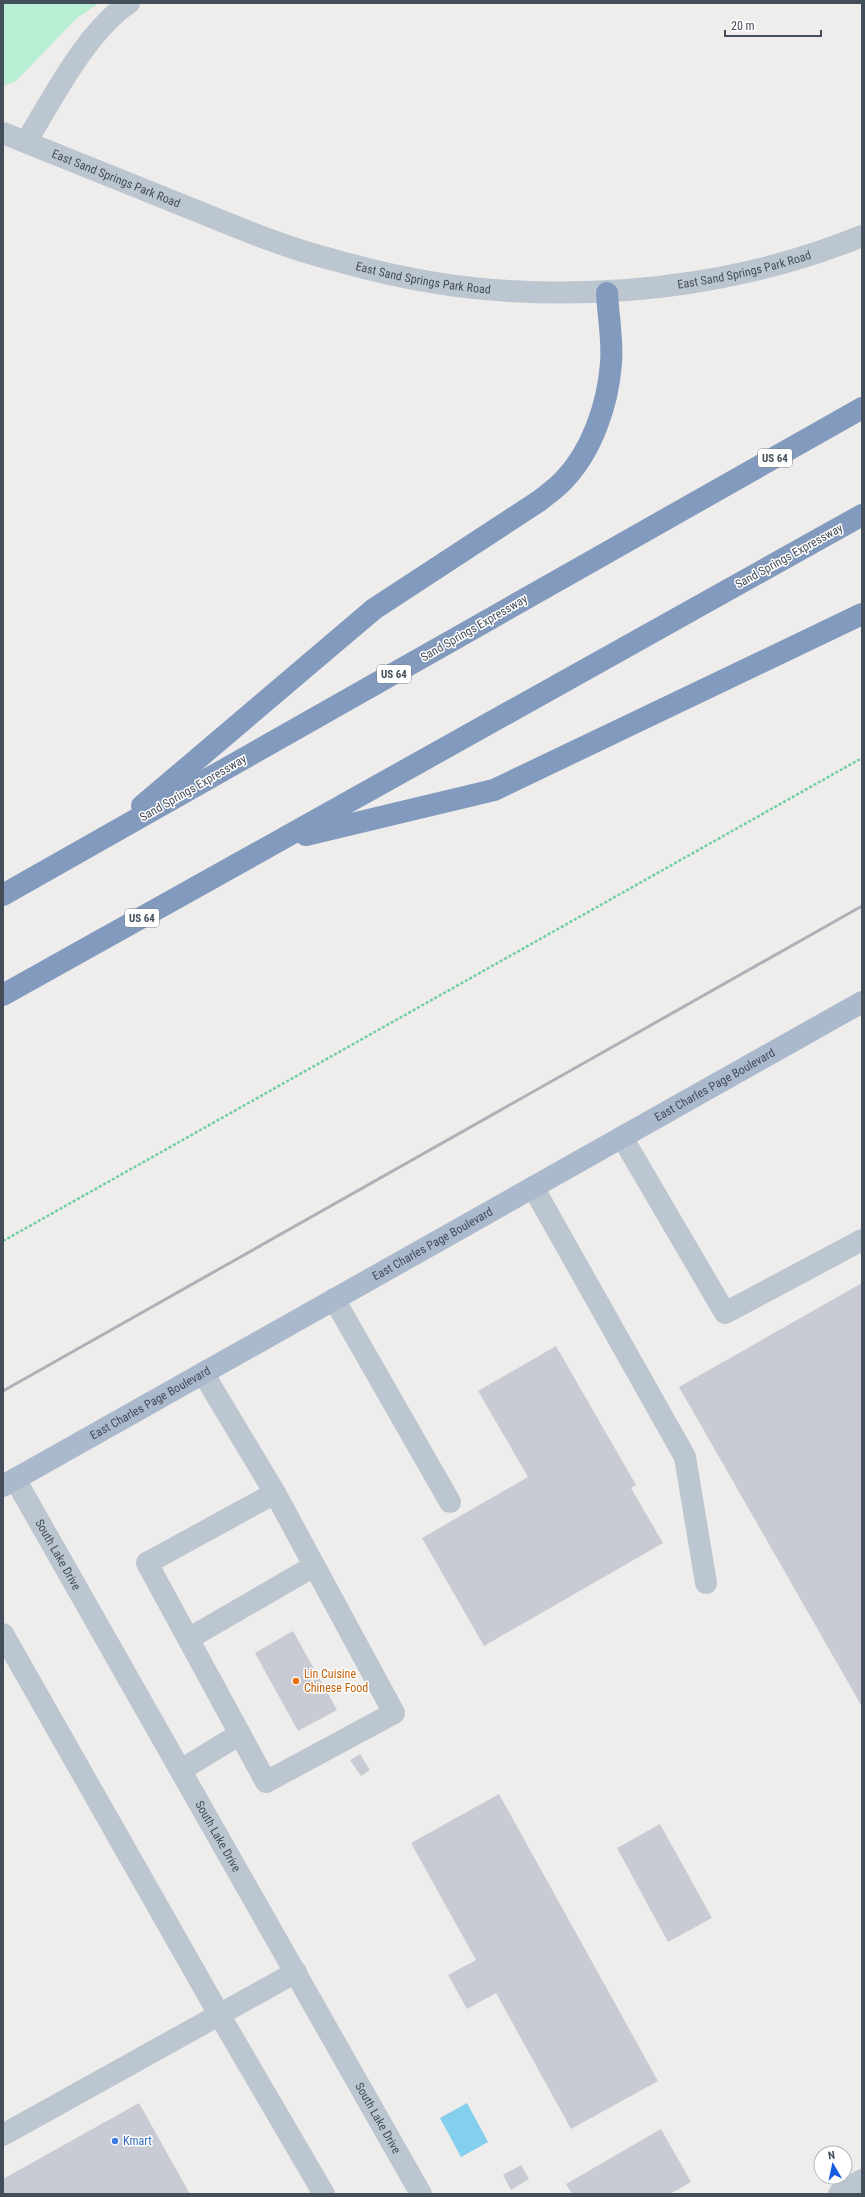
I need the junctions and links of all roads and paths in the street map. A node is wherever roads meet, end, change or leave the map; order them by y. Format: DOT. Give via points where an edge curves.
graph roads {
  1 [pos="129,3"];
  2 [pos="3,132"];
  3 [pos="26,142"];
  4 [pos="862,236"];
  5 [pos="607,293"];
  6 [pos="862,408"];
  7 [pos="862,515"];
  8 [pos="862,614"];
  9 [pos="862,758"];
  10 [pos="101,840"];
  11 [pos="281,841"];
  12 [pos="3,895"];
  13 [pos="3,995"];
  14 [pos="862,1002"];
  15 [pos="622,1137"];
  16 [pos="534,1187"];
  17 [pos="862,1240"];
  18 [pos="3,1241"];
  19 [pos="334,1299"];
  20 [pos="202,1373"];
  21 [pos="9,1483"];
  22 [pos="275,1493"];
  23 [pos="450,1502"];
  24 [pos="314,1566"];
  25 [pos="706,1583"];
  26 [pos="3,1634"];
  27 [pos="188,1639"];
  28 [pos="240,1734"];
  29 [pos="181,1770"];
  30 [pos="296,1972"];
  31 [pos="220,2016"];
  32 [pos="3,2135"];
  33 [pos="862,2180"];
  34 [pos="324,2194"];
  35 [pos="421,2194"];
  36 [pos="839,2194"];
  1 -- 3 [label="street" via="115,13 77,59"];
  2 -- 3 [label="street, East Sand Springs Park Road"];
  3 -- 5 [label="street, East Sand Springs Park Road" via="260,236 333,260 423,280 501,290"];
  4 -- 5 [label="street, East Sand Springs Park Road" via="832,249 730,276"];
  5 -- 10 [label="highway" via="611,362 602,411 581,458 563,481 539,502 374,609"];
  6 -- 10 [label="highway, Sand Springs Expressway / US 64"];
  7 -- 11 [label="highway, Sand Springs Expressway / US 64"];
  8 -- 11 [label="highway" via="494,790"];
  9 -- 18 [label="path"];
  10 -- 12 [label="highway, Sand Springs Expressway / US 64"];
  11 -- 13 [label="highway, Sand Springs Expressway / US 64"];
  14 -- 15 [label="main road, East Charles Page Boulevard"];
  15 -- 16 [label="main road, East Charles Page Boulevard"];
  15 -- 17 [label="street" via="725,1313"];
  16 -- 19 [label="main road, East Charles Page Boulevard"];
  16 -- 25 [label="street" via="685,1457"];
  19 -- 20 [label="main road, East Charles Page Boulevard"];
  19 -- 23 [label="street"];
  20 -- 21 [label="main road, East Charles Page Boulevard"];
  20 -- 22 [label="street"];
  21 -- 29 [label="street, South Lake Drive"];
  22 -- 24 [label="street"];
  22 -- 27 [label="street" via="146,1563"];
  24 -- 27 [label="street"];
  24 -- 28 [label="street" via="394,1713 266,1782"];
  26 -- 31 [label="street"];
  27 -- 28 [label="street"];
  28 -- 29 [label="street"];
  29 -- 30 [label="street, South Lake Drive"];
  30 -- 31 [label="street"];
  30 -- 35 [label="street, South Lake Drive"];
  31 -- 32 [label="street"];
  31 -- 34 [label="street"];
  33 -- 36 [label="street"];
}
